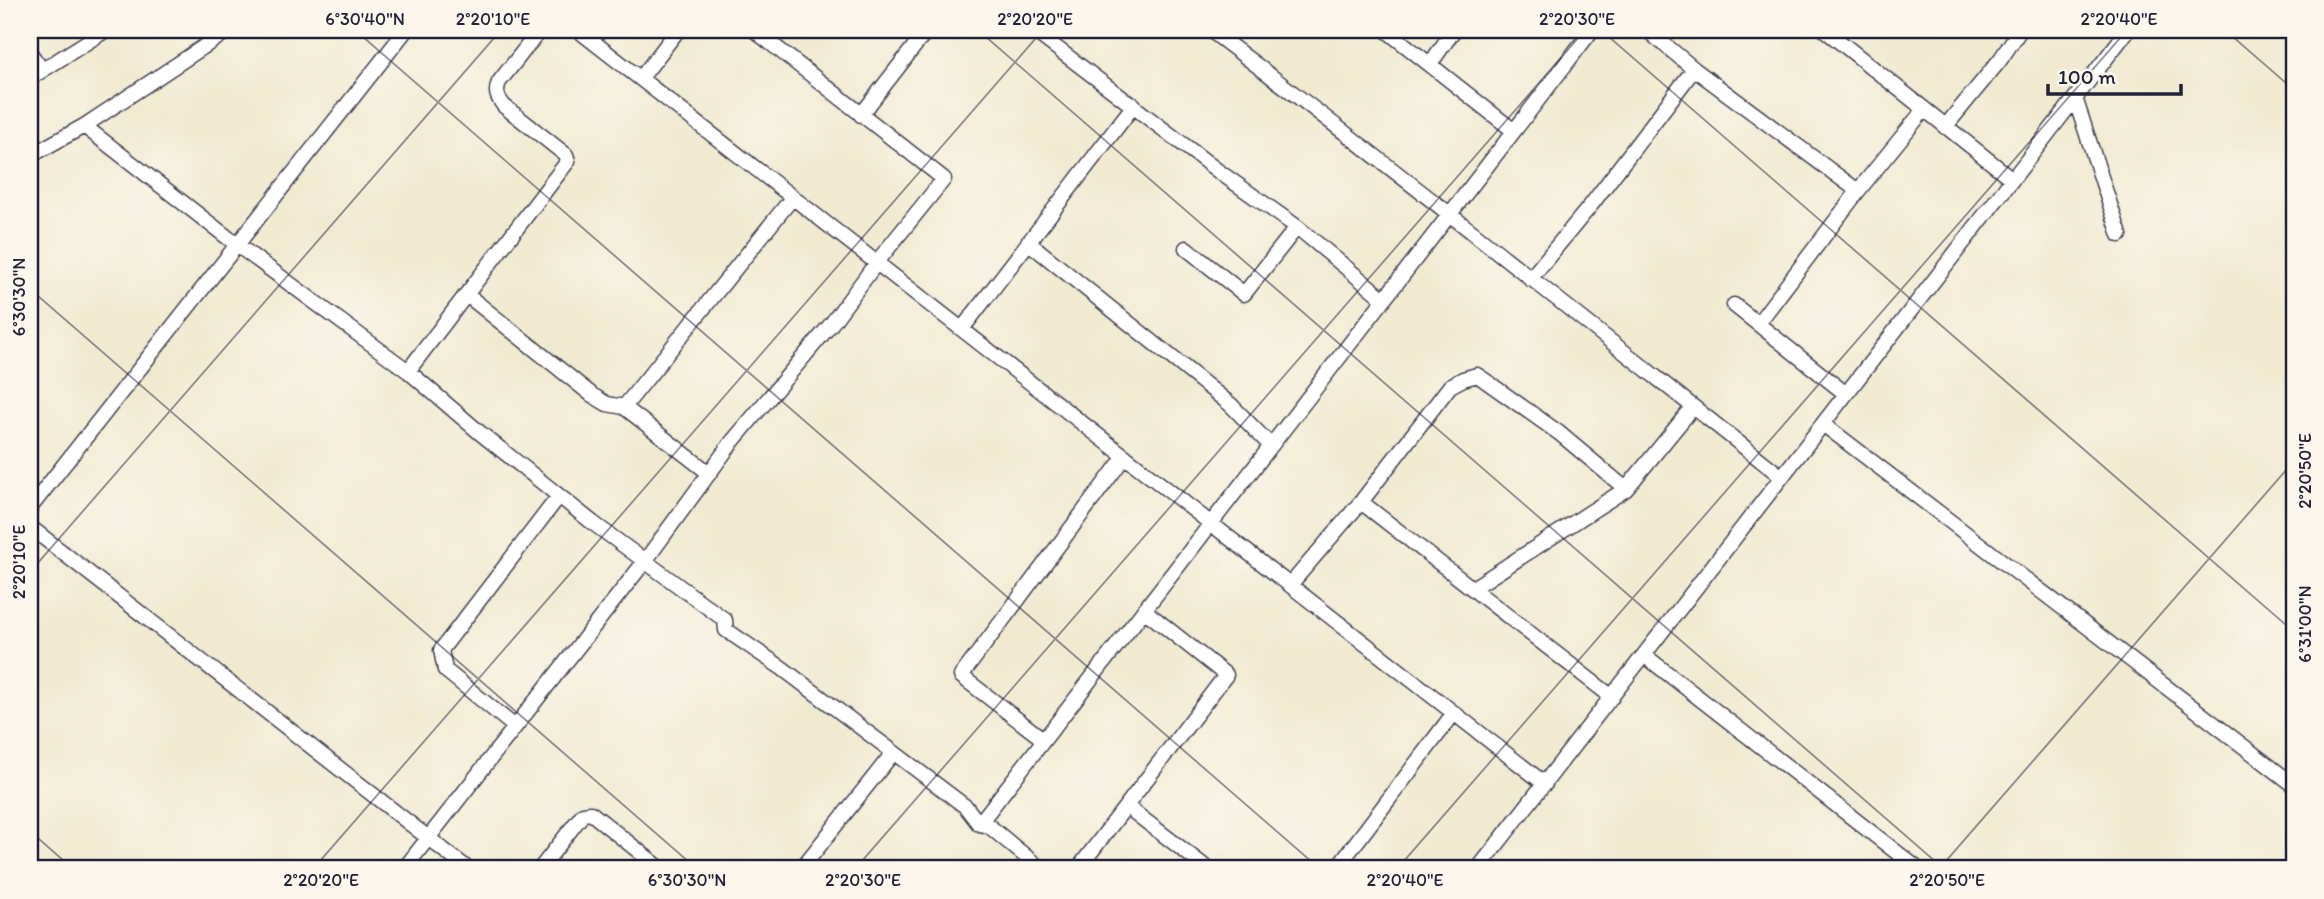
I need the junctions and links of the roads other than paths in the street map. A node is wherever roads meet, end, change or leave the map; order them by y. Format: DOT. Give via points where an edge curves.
graph roads {
  1 [pos="105,30"];
  2 [pos="229,30"];
  3 [pos="406,30"];
  4 [pos="540,30"];
  5 [pos="578,30"];
  6 [pos="678,30"];
  7 [pos="754,30"];
  8 [pos="927,30"];
  9 [pos="1033,30"];
  10 [pos="1059,30"];
  11 [pos="1210,30"];
  12 [pos="1386,30"];
  13 [pos="1454,30"];
  14 [pos="1592,30"];
  15 [pos="1647,30"];
  16 [pos="1825,30"];
  17 [pos="2004,30"];
  18 [pos="2020,30"];
  19 [pos="2127,30"];
  20 [pos="1050,42"];
  21 [pos="2011,44"];
  22 [pos="30,53"];
  23 [pos="1430,64"];
  24 [pos="1694,69"];
  25 [pos="36,74"];
  26 [pos="640,78"];
  27 [pos="2075,98"];
  28 [pos="1134,105"];
  29 [pos="1923,111"];
  30 [pos="862,114"];
  31 [pos="84,126"];
  32 [pos="1945,127"];
  33 [pos="1514,131"];
  34 [pos="30,156"];
  35 [pos="2012,179"];
  36 [pos="1858,191"];
  37 [pos="793,197"];
  38 [pos="1449,215"];
  39 [pos="1297,227"];
  40 [pos="2120,235"];
  41 [pos="1028,242"];
  42 [pos="236,244"];
  43 [pos="1186,248"];
  44 [pos="877,262"];
  45 [pos="1530,279"];
  46 [pos="467,295"];
  47 [pos="1384,299"];
  48 [pos="1734,305"];
  49 [pos="1759,322"];
  50 [pos="962,329"];
  51 [pos="408,371"];
  52 [pos="1846,394"];
  53 [pos="624,407"];
  54 [pos="1693,407"];
  55 [pos="1823,424"];
  56 [pos="1271,446"];
  57 [pos="1125,456"];
  58 [pos="709,473"];
  59 [pos="1782,477"];
  60 [pos="1626,489"];
  61 [pos="559,496"];
  62 [pos="1361,502"];
  63 [pos="30,508"];
  64 [pos="1211,523"];
  65 [pos="30,527"];
  66 [pos="645,561"];
  67 [pos="1290,585"];
  68 [pos="1473,588"];
  69 [pos="1144,610"];
  70 [pos="1644,655"];
  71 [pos="1612,696"];
  72 [pos="1454,713"];
  73 [pos="515,727"];
  74 [pos="1044,740"];
  75 [pos="893,753"];
  76 [pos="1545,784"];
  77 [pos="2294,785"];
  78 [pos="1126,806"];
  79 [pos="979,824"];
  80 [pos="428,838"];
  81 [pos="404,869"];
  82 [pos="468,869"];
  83 [pos="540,869"];
  84 [pos="661,869"];
  85 [pos="801,869"];
  86 [pos="1041,869"];
  87 [pos="1078,869"];
  88 [pos="1208,869"];
  89 [pos="1336,869"];
  90 [pos="1478,869"];
  91 [pos="1918,869"];
  1 -- 25 [label="street"];
  2 -- 31 [label="street"];
  3 -- 42 [label="street"];
  4 -- 46 [label="street" via="496,90 504,106 568,161"];
  5 -- 26 [label="street"];
  6 -- 26 [label="street"];
  7 -- 30 [label="street"];
  8 -- 30 [label="street"];
  9 -- 20 [label="street"];
  10 -- 20 [label="street"];
  11 -- 38 [label="street"];
  12 -- 23 [label="street"];
  13 -- 23 [label="street"];
  14 -- 33 [label="street"];
  15 -- 24 [label="street"];
  16 -- 29 [label="street"];
  17 -- 21 [label="street"];
  18 -- 21 [label="street"];
  19 -- 27 [label="street"];
  20 -- 28 [label="street"];
  21 -- 32 [label="street"];
  22 -- 25 [label="street"];
  23 -- 33 [label="street"];
  24 -- 36 [label="street"];
  24 -- 45 [label="street"];
  26 -- 37 [label="street"];
  27 -- 35 [label="street"];
  27 -- 40 [label="street"];
  28 -- 39 [label="street"];
  28 -- 41 [label="street"];
  29 -- 32 [label="street"];
  29 -- 36 [label="street"];
  30 -- 44 [label="street" via="944,179"];
  31 -- 34 [label="street"];
  31 -- 42 [label="street"];
  32 -- 35 [label="street"];
  33 -- 38 [label="street"];
  35 -- 52 [label="street"];
  36 -- 49 [label="street"];
  37 -- 44 [label="street"];
  37 -- 53 [label="street"];
  38 -- 45 [label="street"];
  38 -- 47 [label="street"];
  39 -- 43 [label="street" via="1244,294"];
  39 -- 47 [label="street"];
  41 -- 50 [label="street"];
  41 -- 56 [label="street" via="1231,405"];
  42 -- 51 [label="street"];
  42 -- 63 [label="street"];
  44 -- 50 [label="street"];
  44 -- 58 [label="street"];
  45 -- 54 [label="street"];
  46 -- 51 [label="street"];
  46 -- 53 [label="street" via="592,395"];
  47 -- 56 [label="street"];
  48 -- 49 [label="street"];
  49 -- 52 [label="street"];
  50 -- 57 [label="street"];
  51 -- 61 [label="street"];
  52 -- 55 [label="street"];
  53 -- 58 [label="street"];
  54 -- 59 [label="street"];
  54 -- 60 [label="street"];
  55 -- 59 [label="street"];
  55 -- 77 [label="street"];
  56 -- 64 [label="street"];
  57 -- 64 [label="street"];
  57 -- 74 [label="street" via="961,676"];
  58 -- 66 [label="street"];
  59 -- 70 [label="street"];
  60 -- 62 [label="street" via="1559,433 1477,375 1450,386"];
  60 -- 68 [label="street"];
  61 -- 66 [label="street"];
  61 -- 73 [label="street" via="441,650 445,670"];
  62 -- 67 [label="street"];
  62 -- 68 [label="street"];
  64 -- 67 [label="street"];
  64 -- 69 [label="street"];
  65 -- 80 [label="street"];
  66 -- 73 [label="street"];
  66 -- 75 [label="street" via="725,620 726,630"];
  67 -- 72 [label="street"];
  68 -- 71 [label="street"];
  69 -- 74 [label="street"];
  69 -- 78 [label="street" via="1226,675"];
  70 -- 71 [label="street"];
  70 -- 91 [label="street"];
  71 -- 76 [label="street"];
  72 -- 76 [label="street"];
  72 -- 89 [label="street"];
  73 -- 80 [label="street"];
  74 -- 79 [label="street"];
  75 -- 79 [label="street" via="966,807"];
  75 -- 85 [label="street"];
  76 -- 90 [label="street"];
  78 -- 87 [label="street"];
  78 -- 88 [label="street"];
  79 -- 86 [label="street" via="989,826"];
  80 -- 81 [label="street"];
  80 -- 82 [label="street"];
  83 -- 84 [label="street" via="586,813"];
}
